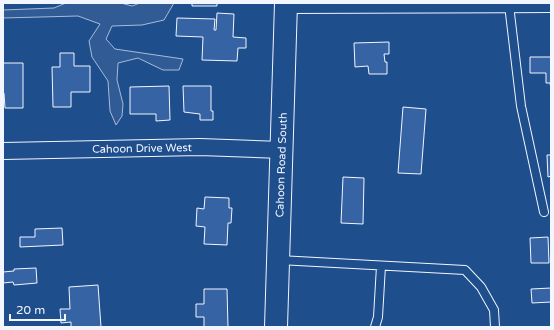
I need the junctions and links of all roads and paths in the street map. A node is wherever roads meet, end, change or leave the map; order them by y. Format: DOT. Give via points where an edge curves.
graph roads {
  1 [pos="286,4"];
  2 [pos="551,4"];
  3 [pos="510,5"];
  4 [pos="281,150"];
  5 [pos="3,151"];
  6 [pos="544,212"];
  7 [pos="278,260"];
  8 [pos="381,266"];
  9 [pos="276,327"];
  10 [pos="375,327"];
  11 [pos="495,327"];
  1 -- 3 [label="street"];
  1 -- 4 [label="main road, Cahoon Road South"];
  2 -- 3 [label="street"];
  3 -- 6 [label="lane" via="521,106"];
  4 -- 5 [label="street, Cahoon Drive West" via="200,147"];
  4 -- 7 [label="main road, Cahoon Road South"];
  7 -- 8 [label="lane"];
  7 -- 9 [label="main road, Cahoon Road South"];
  8 -- 10 [label="lane" via="378,317"];
  8 -- 11 [label="lane" via="465,270 481,287 494,310"];
}
